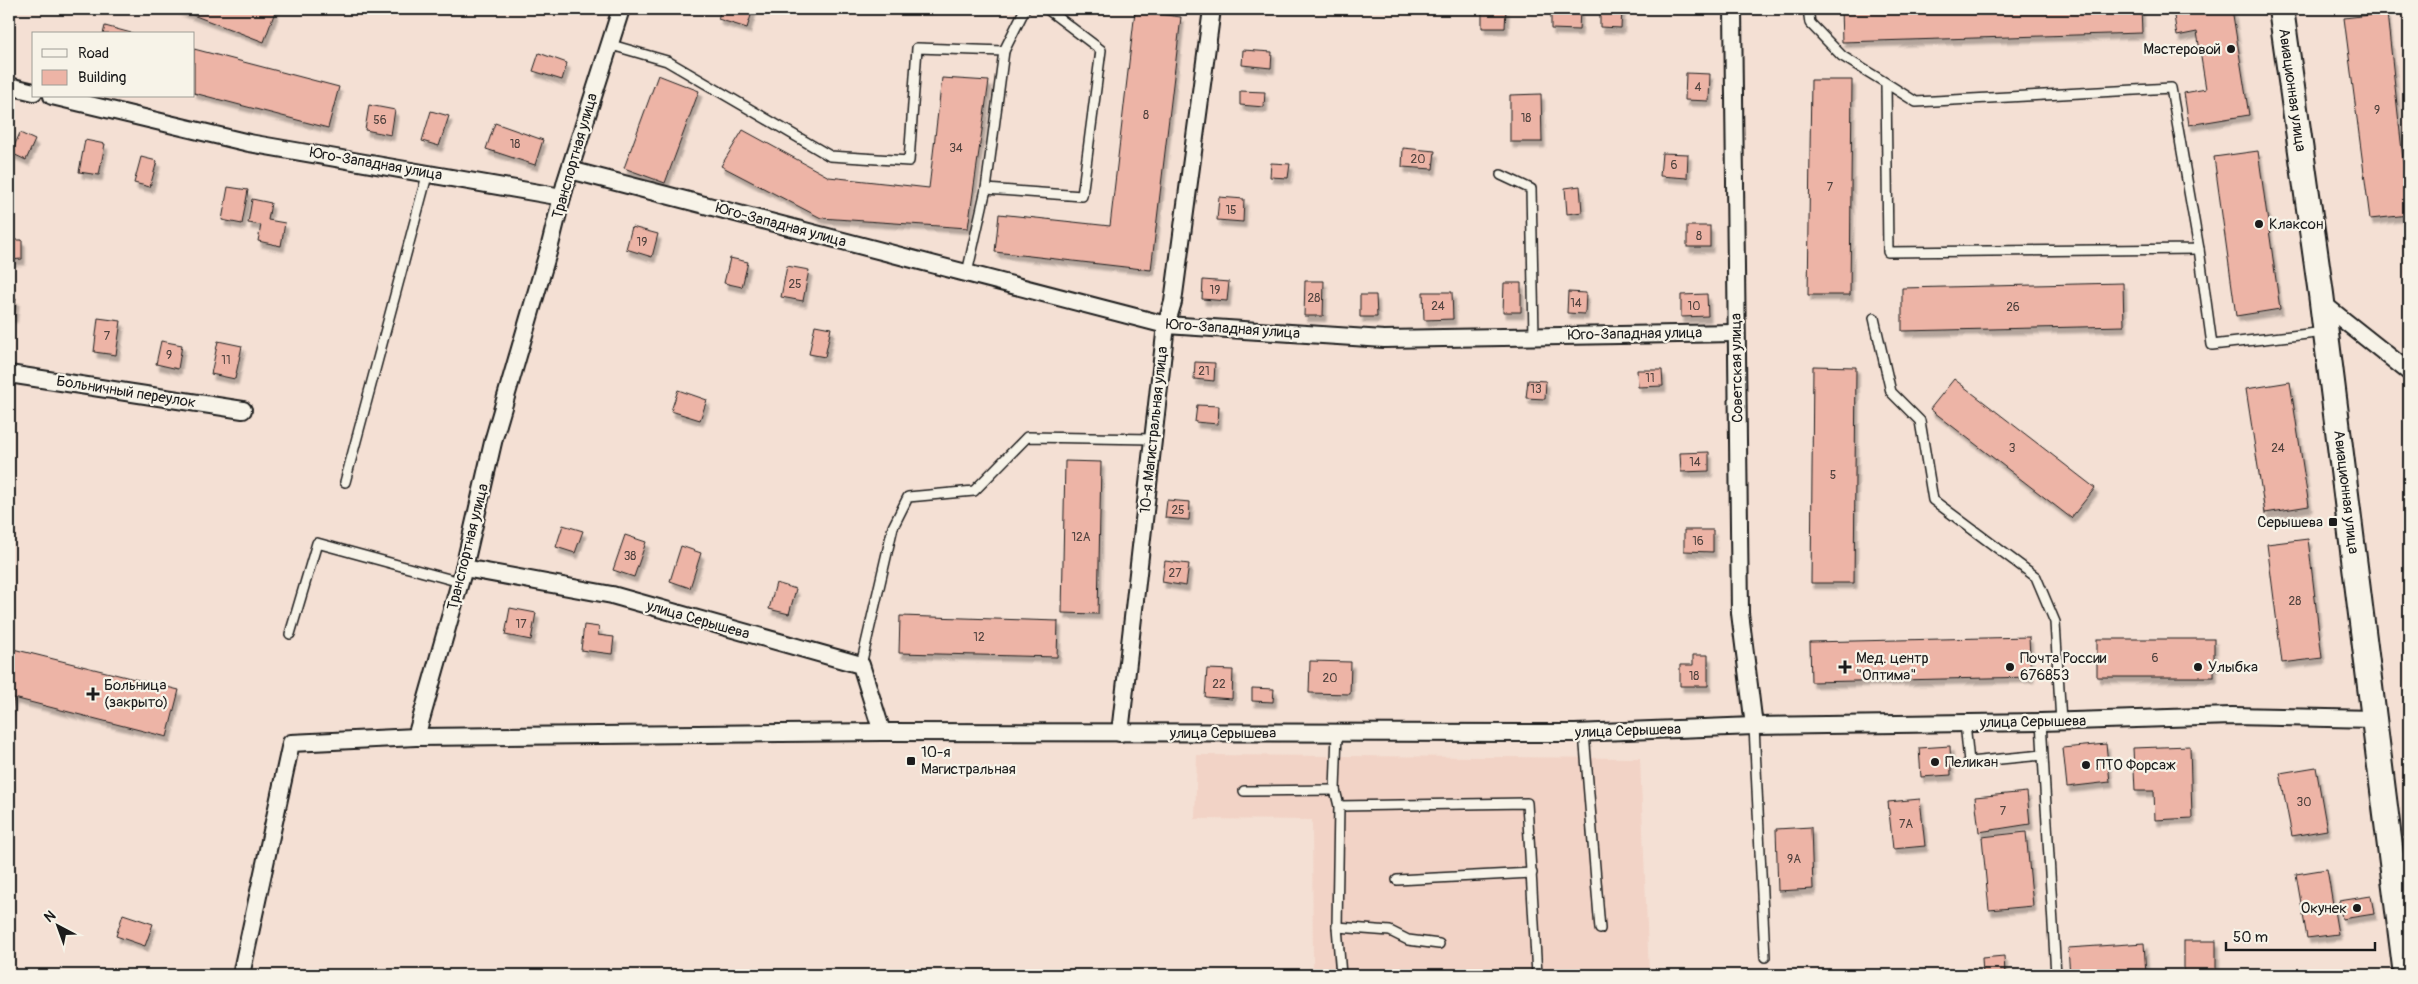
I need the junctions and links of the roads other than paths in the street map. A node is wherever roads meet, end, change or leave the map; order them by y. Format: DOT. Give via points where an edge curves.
graph roads {
  1 [pos="622,9"];
  2 [pos="1025,9"];
  3 [pos="1047,9"];
  4 [pos="1212,9"];
  5 [pos="1733,9"];
  6 [pos="1808,9"];
  7 [pos="2281,9"];
  8 [pos="608,44"];
  9 [pos="1004,51"];
  10 [pos="1886,83"];
  11 [pos="9,86"];
  12 [pos="32,92"];
  13 [pos="60,98"];
  14 [pos="570,170"];
  15 [pos="428,172"];
  16 [pos="1501,175"];
  17 [pos="986,189"];
  18 [pos="562,197"];
  19 [pos="2199,249"];
  20 [pos="967,273"];
  21 [pos="2322,303"];
  22 [pos="1874,318"];
  23 [pos="1166,325"];
  24 [pos="2326,332"];
  25 [pos="1736,333"];
  26 [pos="1534,336"];
  27 [pos="2409,372"];
  28 [pos="9,374"];
  29 [pos="244,410"];
  30 [pos="1153,439"];
  31 [pos="346,482"];
  32 [pos="462,575"];
  33 [pos="290,634"];
  34 [pos="861,666"];
  35 [pos="2374,719"];
  36 [pos="2041,722"];
  37 [pos="2061,722"];
  38 [pos="1965,723"];
  39 [pos="1754,726"];
  40 [pos="882,732"];
  41 [pos="1120,733"];
  42 [pos="1337,733"];
  43 [pos="1584,733"];
  44 [pos="416,737"];
  45 [pos="2043,755"];
  46 [pos="1335,790"];
  47 [pos="1244,791"];
  48 [pos="1339,806"];
  49 [pos="1532,872"];
  50 [pos="1397,880"];
  51 [pos="1337,927"];
  52 [pos="1600,929"];
  53 [pos="1439,944"];
  54 [pos="1765,957"];
  55 [pos="242,975"];
  56 [pos="1341,975"];
  57 [pos="1537,975"];
  58 [pos="2056,975"];
  59 [pos="2406,975"];
  1 -- 8 [label="street, Транспортная улица"];
  2 -- 9 [label="lane"];
  3 -- 17 [label="lane" via="1101,50 1082,196"];
  4 -- 23 [label="street, 10-я Магистральная улица" via="1173,302"];
  5 -- 25 [label="street, Советская улица"];
  6 -- 10 [label="lane" via="1810,23 1842,56"];
  7 -- 21 [label="street, Авиационная улица"];
  8 -- 9 [label="lane" via="667,61 830,156 909,161 917,48"];
  8 -- 14 [label="street, Транспортная улица"];
  9 -- 17 [label="lane"];
  10 -- 19 [label="lane" via="1916,102 2171,88"];
  10 -- 19 [label="lane" via="1888,252"];
  11 -- 12 [label="street"];
  13 -- 15 [label="street, Юго-Западная улица" via="249,143"];
  14 -- 18 [label="street, Транспортная улица"];
  14 -- 20 [label="street, Юго-Западная улица"];
  15 -- 18 [label="street, Юго-Западная улица"];
  15 -- 31 [label="lane"];
  16 -- 26 [label="lane" via="1531,189"];
  17 -- 20 [label="lane"];
  18 -- 32 [label="street, Транспортная улица" via="494,438"];
  19 -- 24 [label="lane" via="2212,345"];
  20 -- 23 [label="street, Юго-Западная улица"];
  21 -- 24 [label="street, Авиационная улица"];
  21 -- 27 [label="street"];
  22 -- 37 [label="lane" via="1891,392 1920,421 1933,500 2036,577 2056,622"];
  23 -- 26 [label="street, Юго-Западная улица" via="1384,338"];
  23 -- 30 [label="street, 10-я Магистральная улица"];
  24 -- 35 [label="street, Авиационная улица"];
  25 -- 26 [label="street, Юго-Западная улица"];
  25 -- 39 [label="street, Советская улица" via="1740,613"];
  28 -- 29 [label="street, Больничный переулок"];
  30 -- 34 [label="lane" via="1028,436 974,491 908,497 893,526"];
  30 -- 41 [label="street, 10-я Магистральная улица"];
  32 -- 33 [label="lane" via="316,542"];
  32 -- 34 [label="street, улица Серышева" via="612,595"];
  32 -- 44 [label="street, Транспортная улица"];
  34 -- 40 [label="street"];
  35 -- 37 [label="street, улица Серышева" via="2232,716"];
  35 -- 59 [label="street, Авиационная улица"];
  36 -- 37 [label="street, улица Серышева"];
  36 -- 38 [label="street, улица Серышева"];
  36 -- 45 [label="lane"];
  38 -- 39 [label="street, улица Серышева"];
  38 -- 45 [label="lane" via="1969,762"];
  39 -- 43 [label="street, улица Серышева"];
  39 -- 54 [label="lane"];
  40 -- 41 [label="street, улица Серышева"];
  40 -- 44 [label="street, улица Серышева"];
  41 -- 42 [label="street, улица Серышева"];
  42 -- 43 [label="street, улица Серышева"];
  42 -- 46 [label="lane"];
  43 -- 52 [label="lane"];
  44 -- 55 [label="street" via="292,743"];
  45 -- 58 [label="lane"];
  46 -- 47 [label="lane"];
  46 -- 48 [label="lane"];
  48 -- 49 [label="lane" via="1527,803"];
  48 -- 51 [label="lane"];
  49 -- 50 [label="lane"];
  49 -- 57 [label="lane"];
  51 -- 53 [label="lane" via="1390,931 1408,940"];
  51 -- 56 [label="lane"];
}
